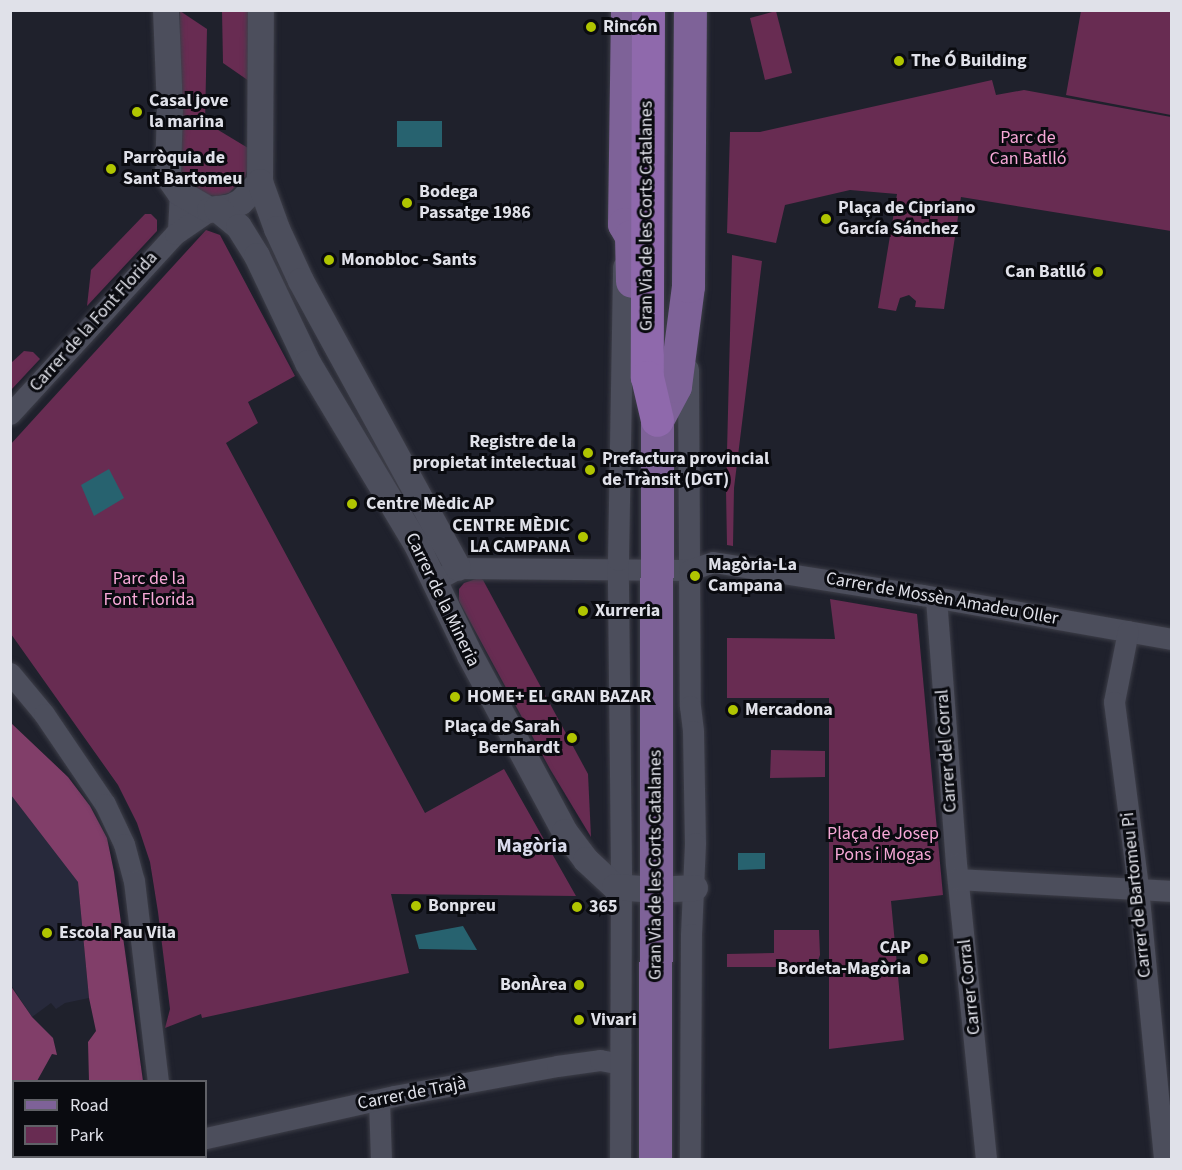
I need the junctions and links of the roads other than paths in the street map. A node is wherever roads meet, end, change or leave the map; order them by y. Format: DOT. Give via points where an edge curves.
graph roads {
  1 [pos="165,10"];
  2 [pos="261,10"];
  3 [pos="627,10"];
  4 [pos="648,10"];
  5 [pos="666,10"];
  6 [pos="690,10"];
  7 [pos="260,182"];
  8 [pos="180,193"];
  9 [pos="214,209"];
  10 [pos="624,224"];
  11 [pos="178,230"];
  12 [pos="688,286"];
  13 [pos="10,414"];
  14 [pos="657,420"];
  15 [pos="458,568"];
  16 [pos="689,570"];
  17 [pos="618,571"];
  18 [pos="656,571"];
  19 [pos="434,581"];
  20 [pos="936,598"];
  21 [pos="1128,631"];
  22 [pos="1172,639"];
  23 [pos="10,673"];
  24 [pos="967,879"];
  25 [pos="695,888"];
  26 [pos="1138,888"];
  27 [pos="621,890"];
  28 [pos="656,890"];
  29 [pos="1172,891"];
  30 [pos="620,1064"];
  31 [pos="158,1080"];
  32 [pos="379,1100"];
  33 [pos="207,1138"];
  34 [pos="381,1160"];
  35 [pos="620,1160"];
  36 [pos="655,1160"];
  37 [pos="690,1160"];
  38 [pos="986,1160"];
  39 [pos="1164,1160"];
  1 -- 8 [label="street" via="170,108 168,176"];
  2 -- 7 [label="street, Carrer de la Mineria"];
  3 -- 10 [label="main road"];
  4 -- 14 [label="highway, Gran Via de les Corts Catalanes" via="647,366"];
  5 -- 14 [label="highway, Gran Via de les Corts Catalanes" via="665,319"];
  6 -- 12 [label="main road"];
  7 -- 9 [label="street" via="245,199 231,207"];
  7 -- 15 [label="street, Carrer de la Mineria" via="301,281"];
  8 -- 9 [label="street, Carrer de la Mineria"];
  8 -- 11 [label="street"];
  9 -- 11 [label="street, Carrer de la Font Florida"];
  9 -- 19 [label="street, Carrer de la Mineria" via="239,227 257,256 308,363 418,547"];
  10 -- 14 [label="main road" via="632,236 632,356 637,391"];
  10 -- 17 [label="street"];
  11 -- 13 [label="street, Carrer de la Font Florida"];
  12 -- 14 [label="main road" via="675,386"];
  12 -- 16 [label="street"];
  14 -- 18 [label="main road, Gran Via de les Corts Catalanes"];
  15 -- 17 [label="street"];
  15 -- 19 [label="street"];
  16 -- 18 [label="street"];
  16 -- 20 [label="street, Carrer de Mossèn Amadeu Oller" via="712,562"];
  16 -- 25 [label="street"];
  17 -- 18 [label="street"];
  17 -- 27 [label="street"];
  18 -- 28 [label="main road, Gran Via de les Corts Catalanes"];
  19 -- 27 [label="street, Carrer de la Mineria" via="553,813 586,860"];
  20 -- 21 [label="street, Carrer de Mossèn Amadeu Oller"];
  20 -- 24 [label="street, Carrer del Corral"];
  21 -- 22 [label="street, Carrer de Mossèn Amadeu Oller"];
  21 -- 26 [label="street, Carrer de Bartomeu Pi" via="1114,702"];
  23 -- 31 [label="street" via="44,714 105,804 124,844 134,881"];
  24 -- 26 [label="street"];
  24 -- 38 [label="street, Carrer Corral"];
  25 -- 28 [label="street"];
  25 -- 37 [label="street"];
  26 -- 29 [label="street"];
  26 -- 39 [label="street, Carrer de Bartomeu Pi"];
  27 -- 28 [label="street"];
  27 -- 30 [label="street"];
  28 -- 36 [label="main road, Gran Via de les Corts Catalanes"];
  30 -- 32 [label="street, Carrer de Trajà" via="600,1059"];
  30 -- 35 [label="street"];
  32 -- 33 [label="street, Carrer de Trajà"];
  32 -- 34 [label="street"];
}
